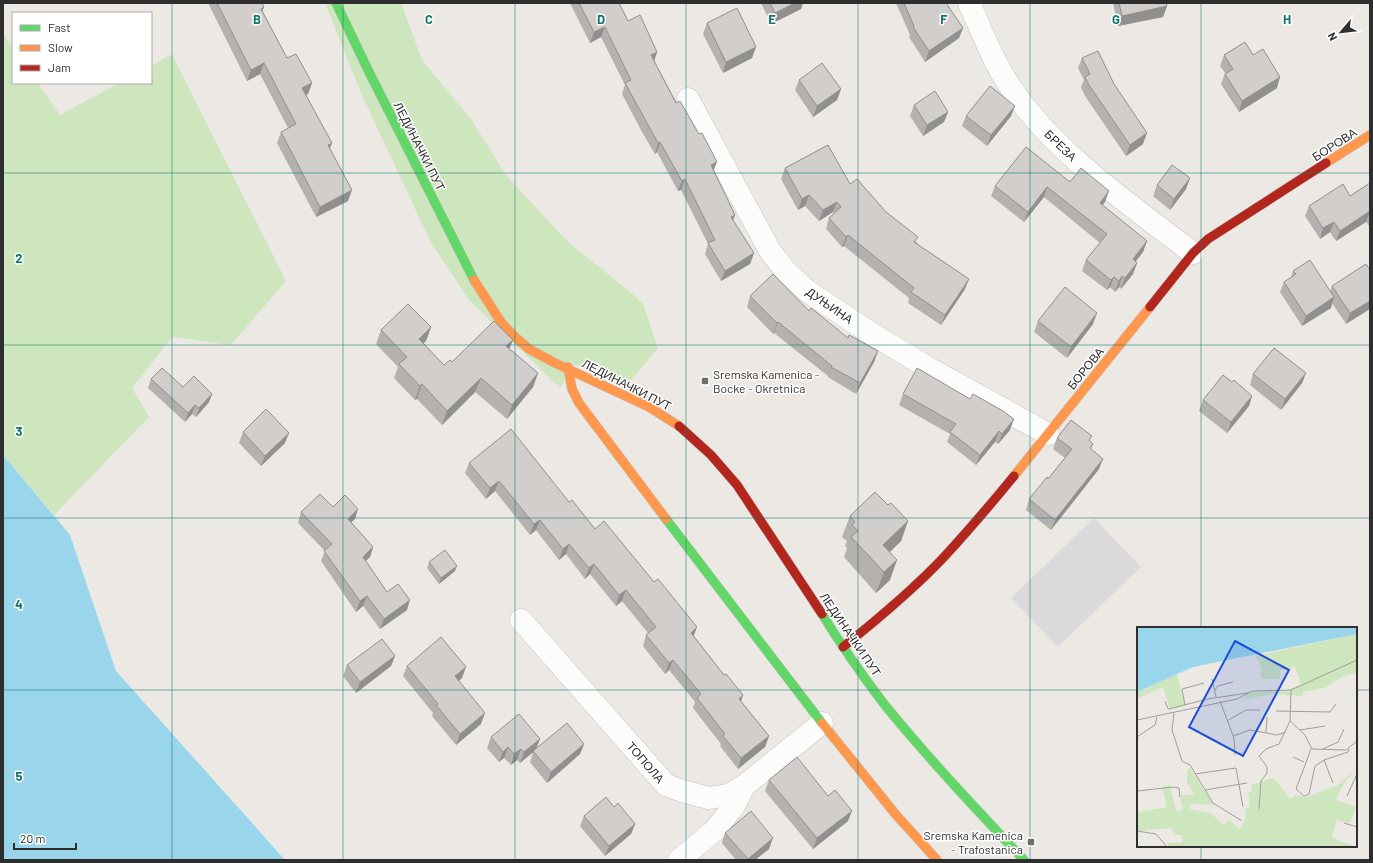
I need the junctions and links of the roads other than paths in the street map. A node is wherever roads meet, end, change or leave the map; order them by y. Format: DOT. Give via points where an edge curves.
graph roads {
  1 [pos="336,3"];
  2 [pos="969,3"];
  3 [pos="688,99"];
  4 [pos="1370,135"];
  5 [pos="1193,253"];
  6 [pos="568,367"];
  7 [pos="1048,434"];
  8 [pos="521,620"];
  9 [pos="844,647"];
  10 [pos="822,723"];
  11 [pos="744,786"];
  12 [pos="679,860"];
  13 [pos="937,860"];
  14 [pos="1024,860"];
  1 -- 6 [label="street, ЛЕДИНАЧКИ ПУТ" via="437,208 489,306 514,336 529,348"];
  2 -- 5 [label="street, БРЕЗА" via="1006,81 1031,116 1062,148 1126,202"];
  3 -- 7 [label="street, ДУЊИНА" via="767,245 785,270 807,291 934,371"];
  4 -- 5 [label="street, БОРОВА" via="1208,239"];
  5 -- 7 [label="street, БОРОВА"];
  6 -- 9 [label="street, ЛЕДИНАЧКИ ПУТ" via="664,416 682,428 711,455 737,485"];
  6 -- 10 [label="street" via="571,388 582,408"];
  7 -- 9 [label="street, БОРОВА" via="943,558"];
  8 -- 11 [label="street, ТОПОЛА" via="666,785 682,792 709,798 728,795"];
  9 -- 14 [label="street, ЛЕДИНАЧКИ ПУТ" via="884,703 930,758"];
  10 -- 11 [label="street, ТОПОЛА"];
  10 -- 13 [label="street" via="897,816"];
  11 -- 12 [label="street" via="734,806 714,831"];
}
